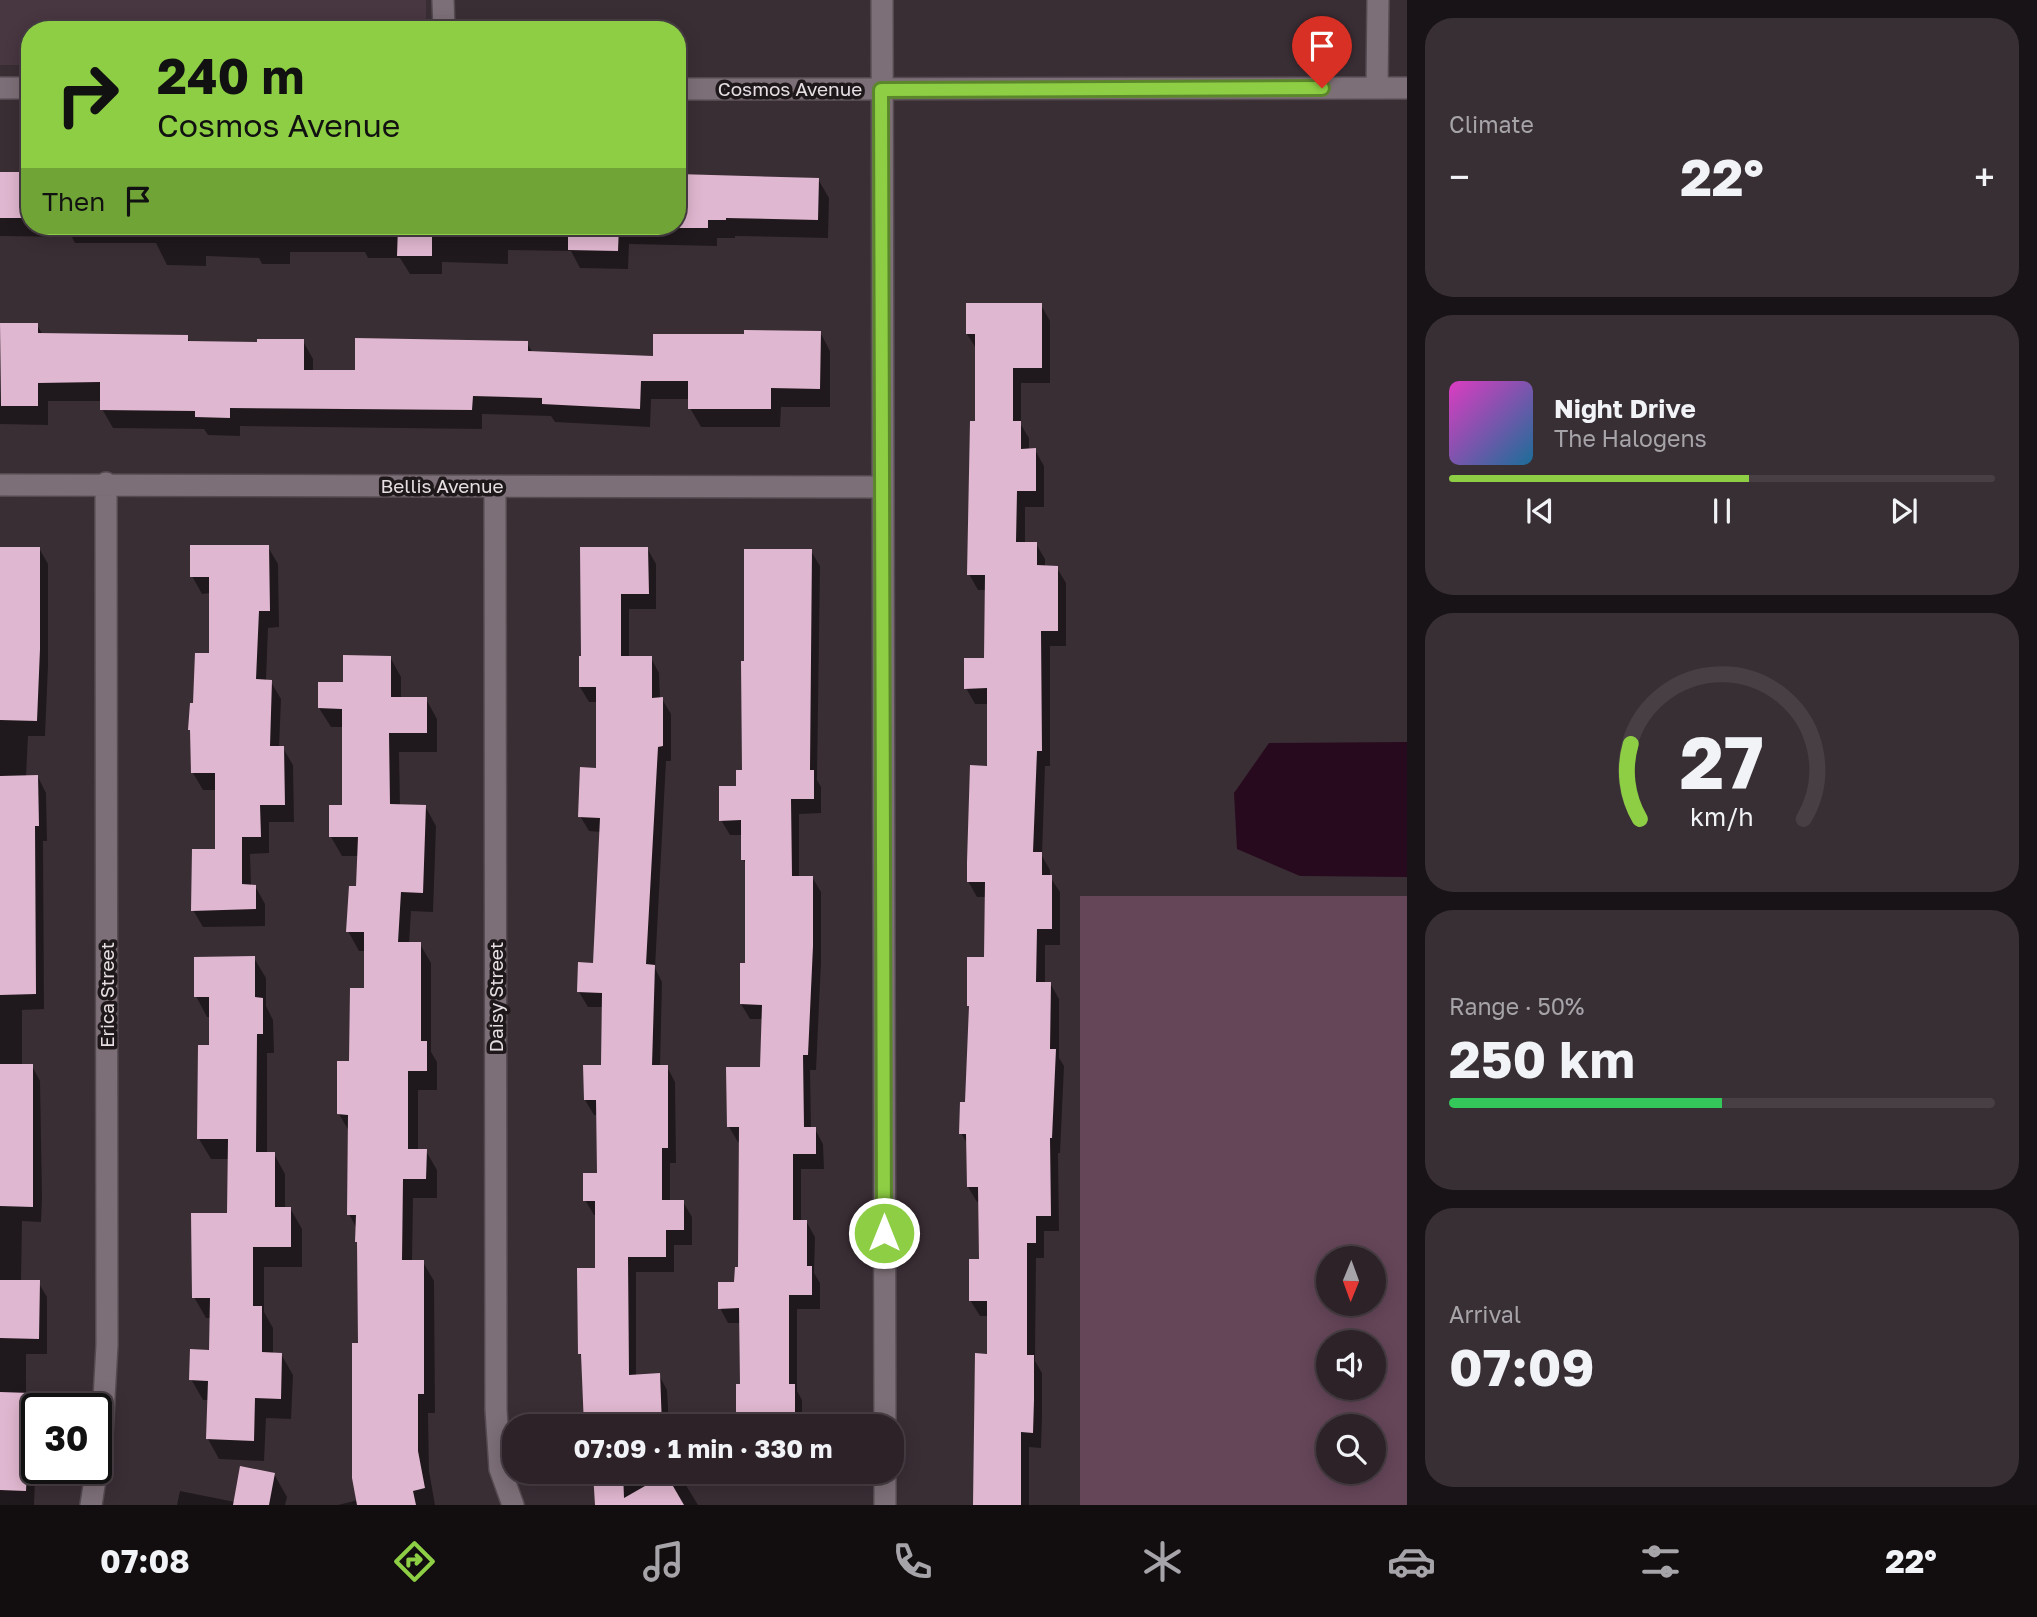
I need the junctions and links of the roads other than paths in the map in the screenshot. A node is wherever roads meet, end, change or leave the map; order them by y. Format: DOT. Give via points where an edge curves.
graph roads {
  1 [pos="443,0"];
  2 [pos="882,0"];
  3 [pos="1378,0"];
  4 [pos="444,21"];
  5 [pos="0,88"];
  6 [pos="21,88"];
  7 [pos="1377,88"];
  8 [pos="1407,88"];
  9 [pos="686,89"];
  10 [pos="881,90"];
  11 [pos="106,483"];
  12 [pos="0,485"];
  13 [pos="495,486"];
  14 [pos="883,486"];
  15 [pos="884,1414"];
  16 [pos="885,1484"];
  17 [pos="91,1505"];
  18 [pos="513,1505"];
  19 [pos="885,1505"];
  1 -- 4 [label="street"];
  2 -- 10 [label="street"];
  3 -- 7 [label="street"];
  5 -- 6 [label="street"];
  7 -- 8 [label="street, Cosmos Avenue"];
  7 -- 10 [label="street, Cosmos Avenue"];
  9 -- 10 [label="street, Cosmos Avenue"];
  10 -- 14 [label="street"];
  11 -- 12 [label="street, Bellis Avenue"];
  11 -- 13 [label="street, Bellis Avenue"];
  11 -- 17 [label="street, Erica Street" via="107,1345 102,1434"];
  13 -- 14 [label="street, Bellis Avenue"];
  13 -- 18 [label="street, Daisy Street" via="496,1410 500,1469"];
  14 -- 15 [label="street"];
  16 -- 19 [label="street"];
}
